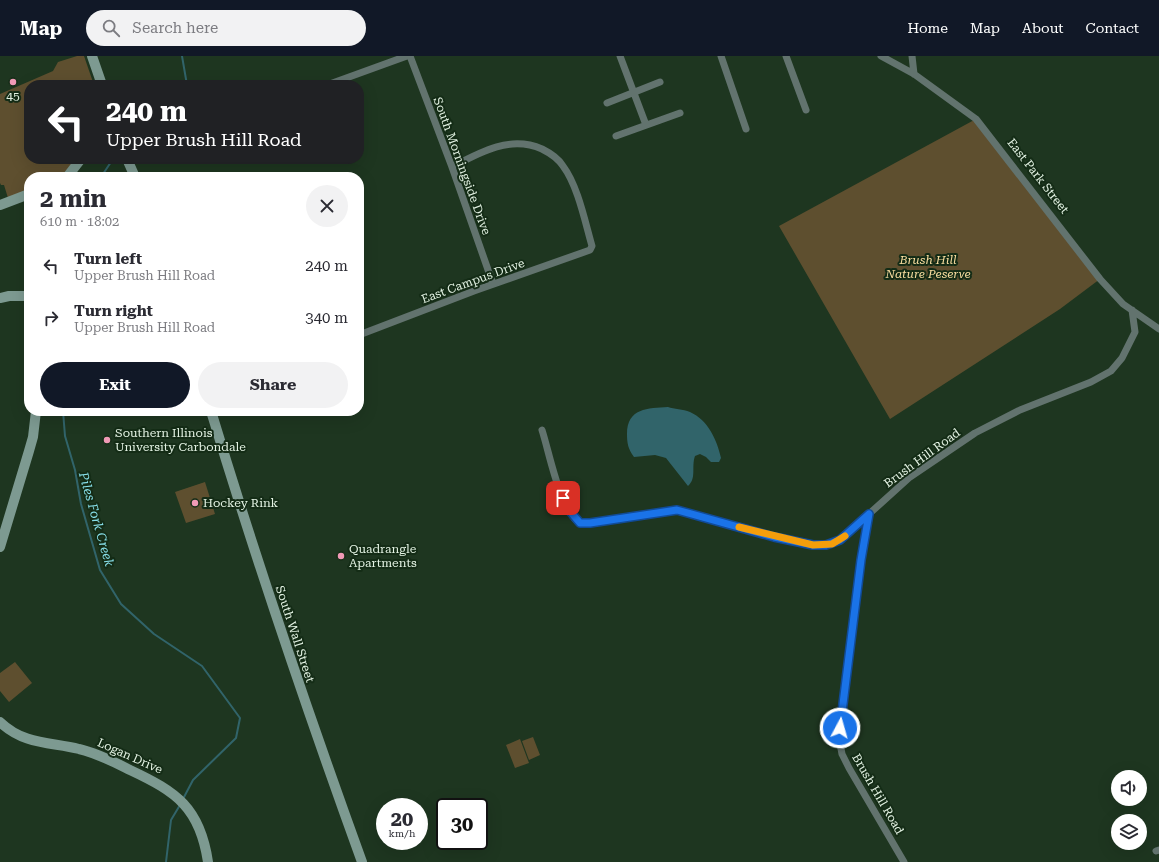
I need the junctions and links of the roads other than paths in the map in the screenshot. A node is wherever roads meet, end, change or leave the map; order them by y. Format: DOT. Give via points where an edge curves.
graph roads {
  1 [pos="92,56"];
  2 [pos="408,56"];
  3 [pos="620,56"];
  4 [pos="721,56"];
  5 [pos="786,56"];
  6 [pos="881,56"];
  7 [pos="912,56"];
  8 [pos="914,74"];
  9 [pos="100,80"];
  10 [pos="341,80"];
  11 [pos="660,82"];
  12 [pos="633,93"];
  13 [pos="607,103"];
  14 [pos="806,110"];
  15 [pos="680,113"];
  16 [pos="646,125"];
  17 [pos="746,129"];
  18 [pos="616,136"];
  19 [pos="452,166"];
  20 [pos="24,196"];
  21 [pos="0,205"];
  22 [pos="493,284"];
  23 [pos="24,296"];
  24 [pos="0,298"];
  25 [pos="1132,310"];
  26 [pos="1159,329"];
  27 [pos="364,333"];
  28 [pos="35,416"];
  29 [pos="213,416"];
  30 [pos="542,430"];
  31 [pos="869,514"];
  32 [pos="0,547"];
  33 [pos="0,722"];
  34 [pos="208,862"];
  35 [pos="362,862"];
  36 [pos="904,862"];
  1 -- 9 [label="street"];
  2 -- 10 [label="street"];
  2 -- 19 [label="street, South Morningside Drive"];
  3 -- 12 [label="street"];
  4 -- 17 [label="street"];
  5 -- 14 [label="street"];
  6 -- 8 [label="street, East Park Street"];
  7 -- 8 [label="street"];
  8 -- 25 [label="street, East Park Street" via="976,119 1085,260 1123,304"];
  11 -- 12 [label="street"];
  12 -- 13 [label="street"];
  12 -- 16 [label="street"];
  15 -- 16 [label="street"];
  16 -- 18 [label="street"];
  19 -- 22 [label="street, South Morningside Drive"];
  19 -- 22 [label="street, East Campus Drive" via="478,153 507,144 527,144 556,157 566,171 579,202 592,246 590,250"];
  20 -- 21 [label="street"];
  22 -- 27 [label="street, East Campus Drive"];
  23 -- 24 [label="street"];
  25 -- 26 [label="street, East Park Street"];
  25 -- 31 [label="street, Brush Hill Road" via="1135,332 1121,360 1111,371 1091,382 1020,410 975,433 910,477"];
  28 -- 32 [label="street" via="33,437"];
  29 -- 35 [label="street, South Wall Street" via="302,695"];
  30 -- 31 [label="street" via="563,498 568,509 580,523 677,510 774,537 826,545 840,540"];
  31 -- 36 [label="street, Brush Hill Road" via="839,738 842,754 849,768"];
  33 -- 34 [label="street, Logan Drive" via="31,740 51,746 80,749 111,760 161,784 182,801 198,825"];
}
